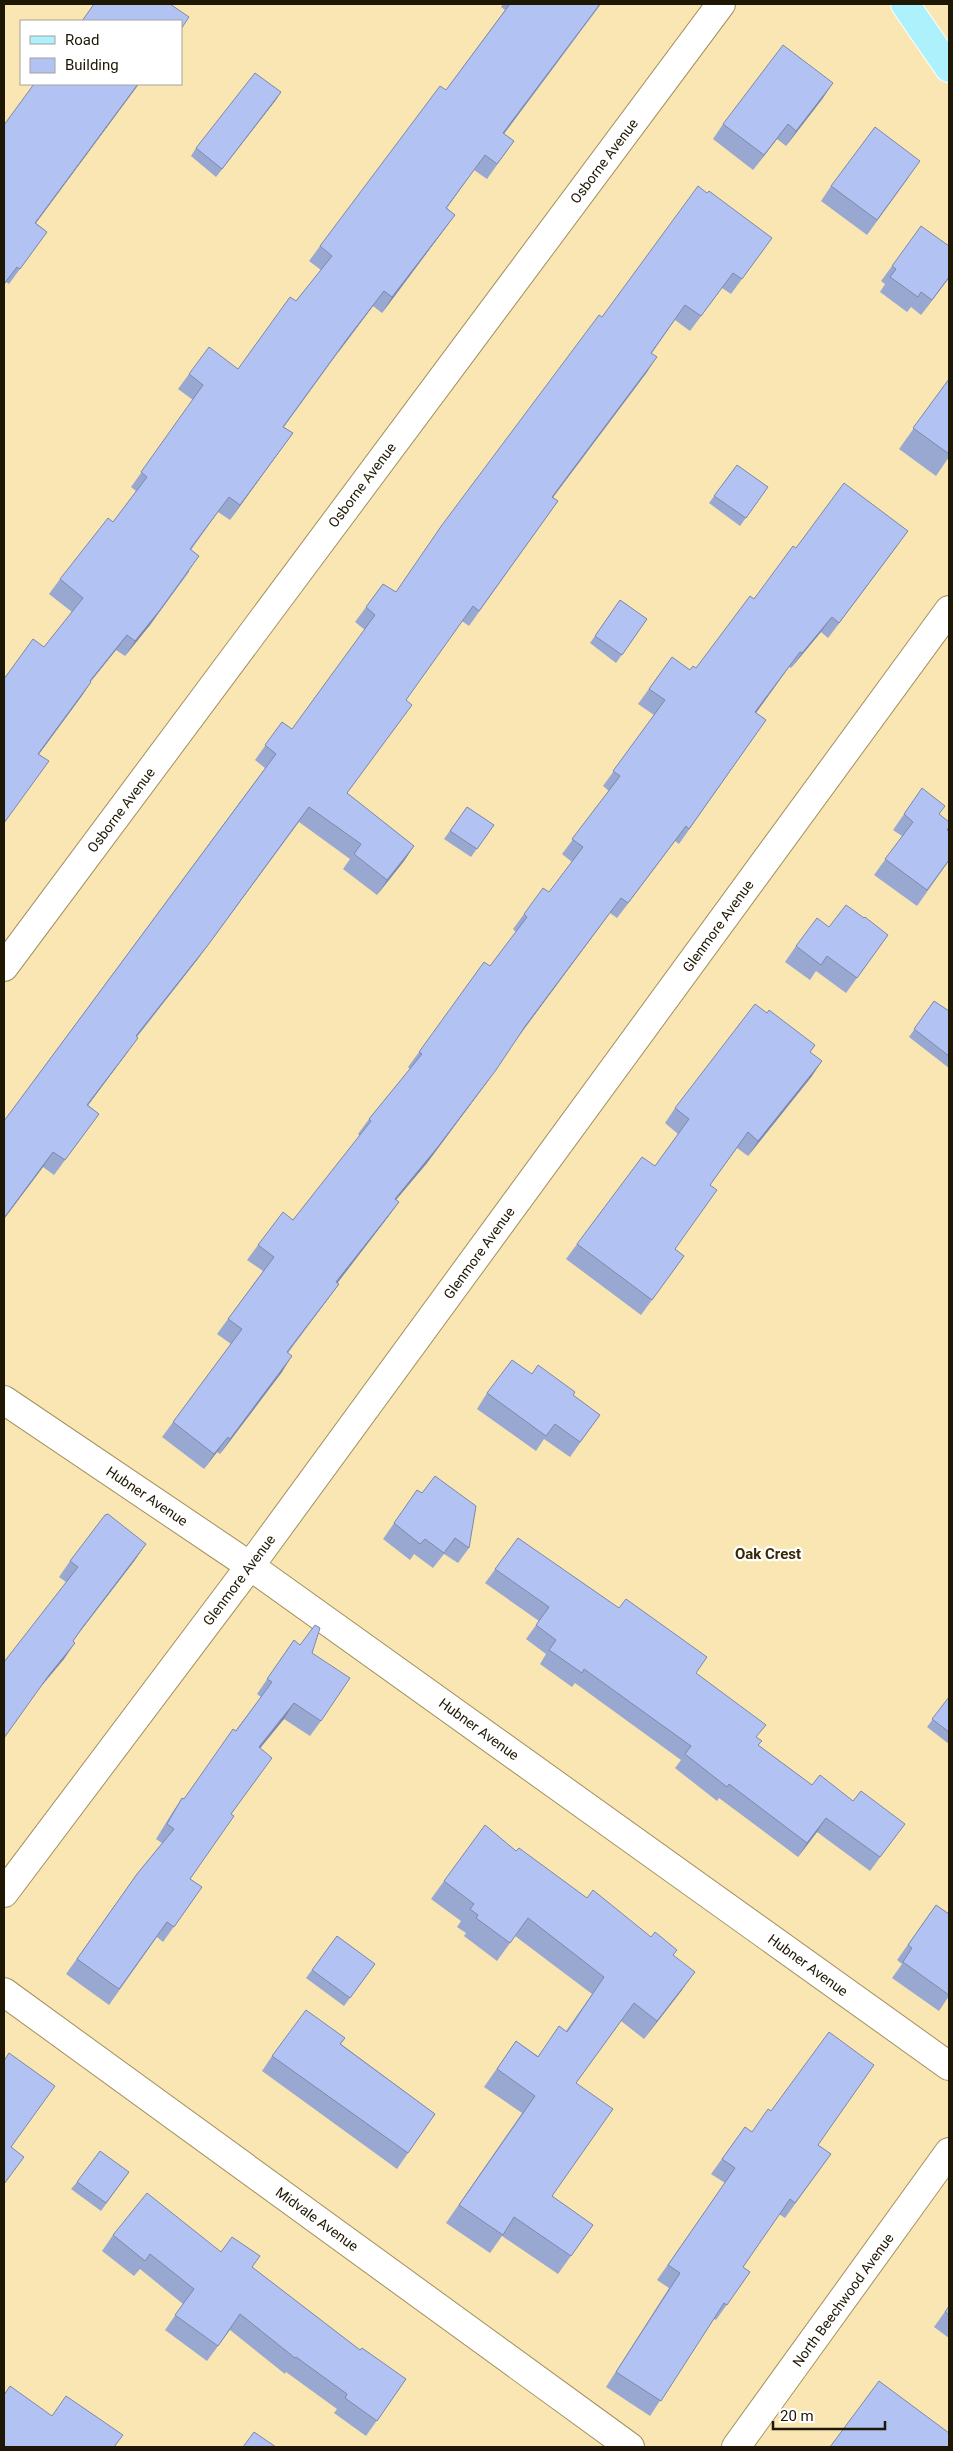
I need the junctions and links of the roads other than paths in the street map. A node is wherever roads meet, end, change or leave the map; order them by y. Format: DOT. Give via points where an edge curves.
graph roads {
  1 [pos="721,4"];
  2 [pos="905,4"];
  3 [pos="949,68"];
  4 [pos="949,610"];
  5 [pos="4,967"];
  6 [pos="4,1400"];
  7 [pos="250,1566"];
  8 [pos="4,1893"];
  9 [pos="4,1992"];
  10 [pos="949,2066"];
  11 [pos="949,2152"];
  12 [pos="630,2447"];
  13 [pos="736,2447"];
  1 -- 5 [label="street, Osborne Avenue"];
  2 -- 3 [label="main road"];
  4 -- 7 [label="street, Glenmore Avenue"];
  6 -- 7 [label="street, Hubner Avenue"];
  7 -- 8 [label="street, Glenmore Avenue"];
  7 -- 10 [label="street, Hubner Avenue"];
  9 -- 12 [label="street, Midvale Avenue"];
  11 -- 13 [label="street, North Beechwood Avenue"];
}
